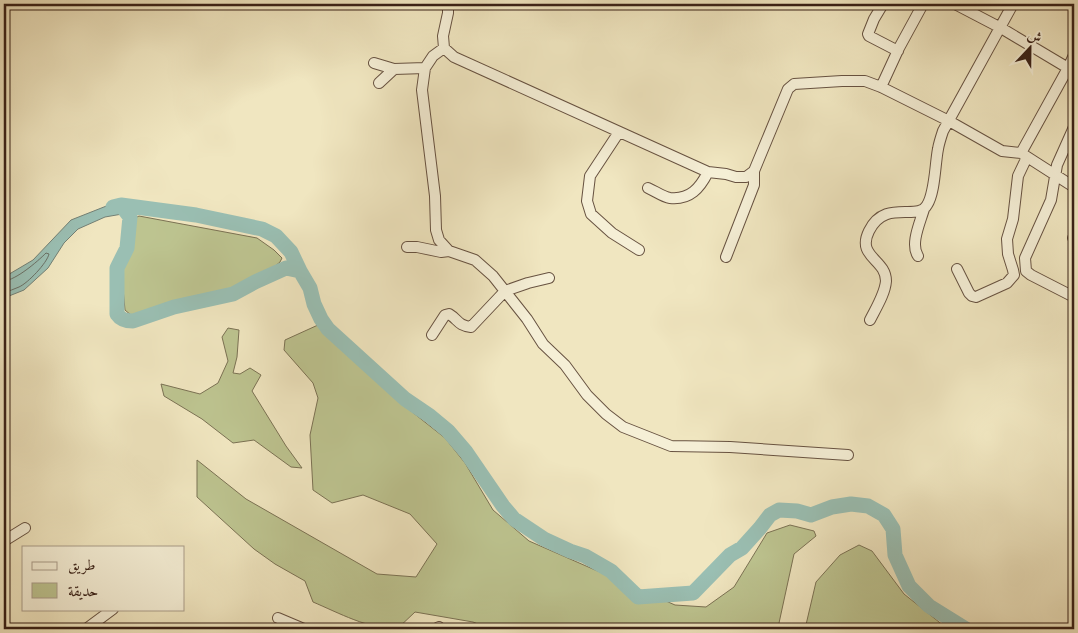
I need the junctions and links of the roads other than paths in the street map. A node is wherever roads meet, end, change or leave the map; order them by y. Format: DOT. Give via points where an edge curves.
graph roads {
  1 [pos="448,4"];
  2 [pos="883,4"];
  3 [pos="923,4"];
  4 [pos="955,4"];
  5 [pos="1013,4"];
  6 [pos="1001,28"];
  7 [pos="444,48"];
  8 [pos="898,51"];
  9 [pos="1074,55"];
  10 [pos="374,63"];
  11 [pos="425,68"];
  12 [pos="394,69"];
  13 [pos="1071,69"];
  14 [pos="378,83"];
  15 [pos="882,87"];
  16 [pos="949,121"];
  17 [pos="1074,127"];
  18 [pos="618,132"];
  19 [pos="1024,155"];
  20 [pos="754,171"];
  21 [pos="708,172"];
  22 [pos="1055,176"];
  23 [pos="1074,187"];
  24 [pos="648,188"];
  25 [pos="924,210"];
  26 [pos="407,247"];
  27 [pos="639,250"];
  28 [pos="449,251"];
  29 [pos="918,256"];
  30 [pos="726,257"];
  31 [pos="957,269"];
  32 [pos="1026,271"];
  33 [pos="1014,275"];
  34 [pos="549,278"];
  35 [pos="505,291"];
  36 [pos="1074,297"];
  37 [pos="870,320"];
  38 [pos="432,335"];
  39 [pos="848,455"];
  40 [pos="25,528"];
  41 [pos="4,541"];
  42 [pos="112,610"];
  43 [pos="278,618"];
  44 [pos="86,629"];
  45 [pos="304,629"];
  1 -- 7 [label="street"];
  2 -- 8 [label="street" via="868,34"];
  3 -- 8 [label="street"];
  4 -- 6 [label="street"];
  5 -- 6 [label="street"];
  6 -- 13 [label="street"];
  6 -- 16 [label="street"];
  7 -- 11 [label="street"];
  7 -- 18 [label="street" via="454,57"];
  8 -- 15 [label="street"];
  9 -- 13 [label="street"];
  10 -- 12 [label="street"];
  11 -- 12 [label="street"];
  11 -- 28 [label="street" via="422,90 436,230 439,240"];
  12 -- 14 [label="street"];
  13 -- 19 [label="street"];
  15 -- 16 [label="street"];
  15 -- 20 [label="street" via="842,80 794,84 788,90"];
  16 -- 19 [label="street" via="1002,151"];
  16 -- 25 [label="street" via="938,146 931,194"];
  17 -- 22 [label="street"];
  18 -- 21 [label="street"];
  18 -- 27 [label="street" via="590,176 587,201 591,214"];
  19 -- 22 [label="street"];
  19 -- 33 [label="street" via="1007,239"];
  20 -- 21 [label="street" via="746,177"];
  20 -- 30 [label="street" via="754,185"];
  21 -- 24 [label="street" via="693,193 684,197 669,198"];
  22 -- 23 [label="street"];
  22 -- 32 [label="street" via="1051,200 1026,258"];
  25 -- 29 [label="street" via="914,244"];
  25 -- 37 [label="street" via="884,214 868,231 866,249 885,273 886,280"];
  26 -- 28 [label="street"];
  28 -- 35 [label="street" via="475,260"];
  31 -- 33 [label="street" via="969,293 976,297 1007,283"];
  32 -- 33 [label="street"];
  32 -- 36 [label="street"];
  34 -- 35 [label="street"];
  35 -- 38 [label="street" via="471,327 457,322 449,314 444,316"];
  35 -- 39 [label="street" via="543,344 587,395 623,427 671,446"];
  40 -- 41 [label="street"];
  42 -- 44 [label="street"];
  43 -- 45 [label="street"];
}
